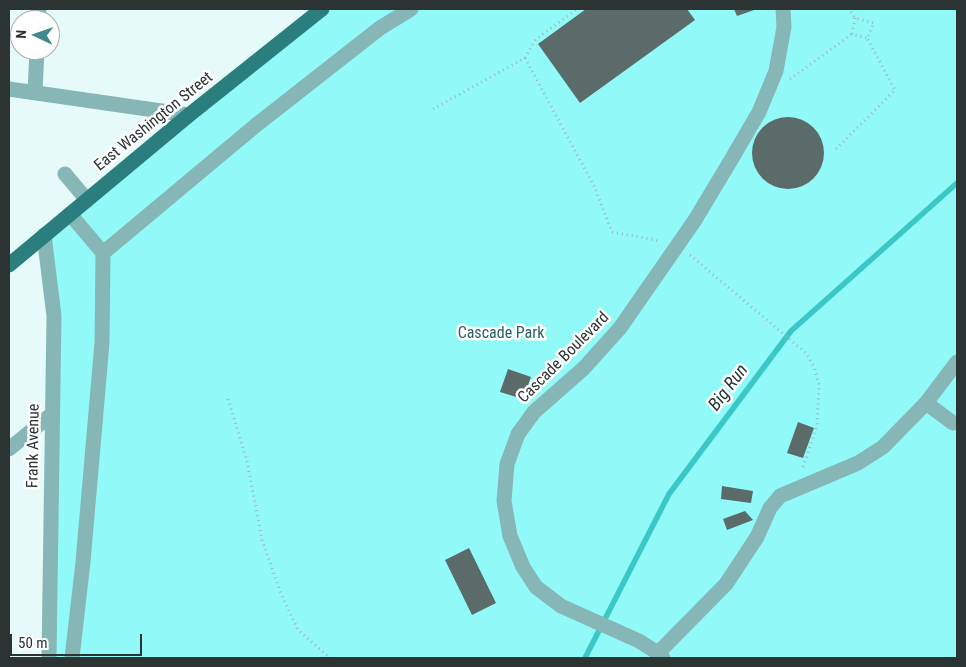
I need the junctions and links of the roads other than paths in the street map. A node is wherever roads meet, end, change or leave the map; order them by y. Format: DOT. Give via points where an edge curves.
graph roads {
  1 [pos="322,9"];
  2 [pos="411,9"];
  3 [pos="783,9"];
  4 [pos="37,60"];
  5 [pos="9,89"];
  6 [pos="35,93"];
  7 [pos="189,115"];
  8 [pos="65,174"];
  9 [pos="87,200"];
  10 [pos="70,214"];
  11 [pos="44,235"];
  12 [pos="103,253"];
  13 [pos="9,265"];
  14 [pos="957,362"];
  15 [pos="926,403"];
  16 [pos="52,414"];
  17 [pos="953,423"];
  18 [pos="9,450"];
  19 [pos="660,655"];
  20 [pos="49,658"];
  21 [pos="72,658"];
  1 -- 7 [label="main road, East Washington Street"];
  2 -- 12 [label="street" via="380,28 256,126"];
  3 -- 19 [label="street, Cascade Boulevard" via="784,27 776,71 759,112 699,212 620,328 584,368 534,412 518,434 508,464 504,501 510,536 536,587 561,606 639,641"];
  4 -- 6 [label="street"];
  5 -- 6 [label="street"];
  6 -- 7 [label="street"];
  7 -- 9 [label="main road, East Washington Street"];
  8 -- 9 [label="street"];
  9 -- 10 [label="main road, East Washington Street"];
  10 -- 11 [label="main road, East Washington Street"];
  10 -- 12 [label="street"];
  11 -- 13 [label="main road, East Washington Street"];
  11 -- 16 [label="street, Frank Avenue" via="54,316"];
  12 -- 21 [label="street" via="102,343"];
  14 -- 15 [label="street"];
  15 -- 17 [label="street"];
  15 -- 19 [label="street" via="883,447 858,463 780,496 726,584"];
  16 -- 18 [label="street"];
  16 -- 20 [label="street, Frank Avenue"];
}
